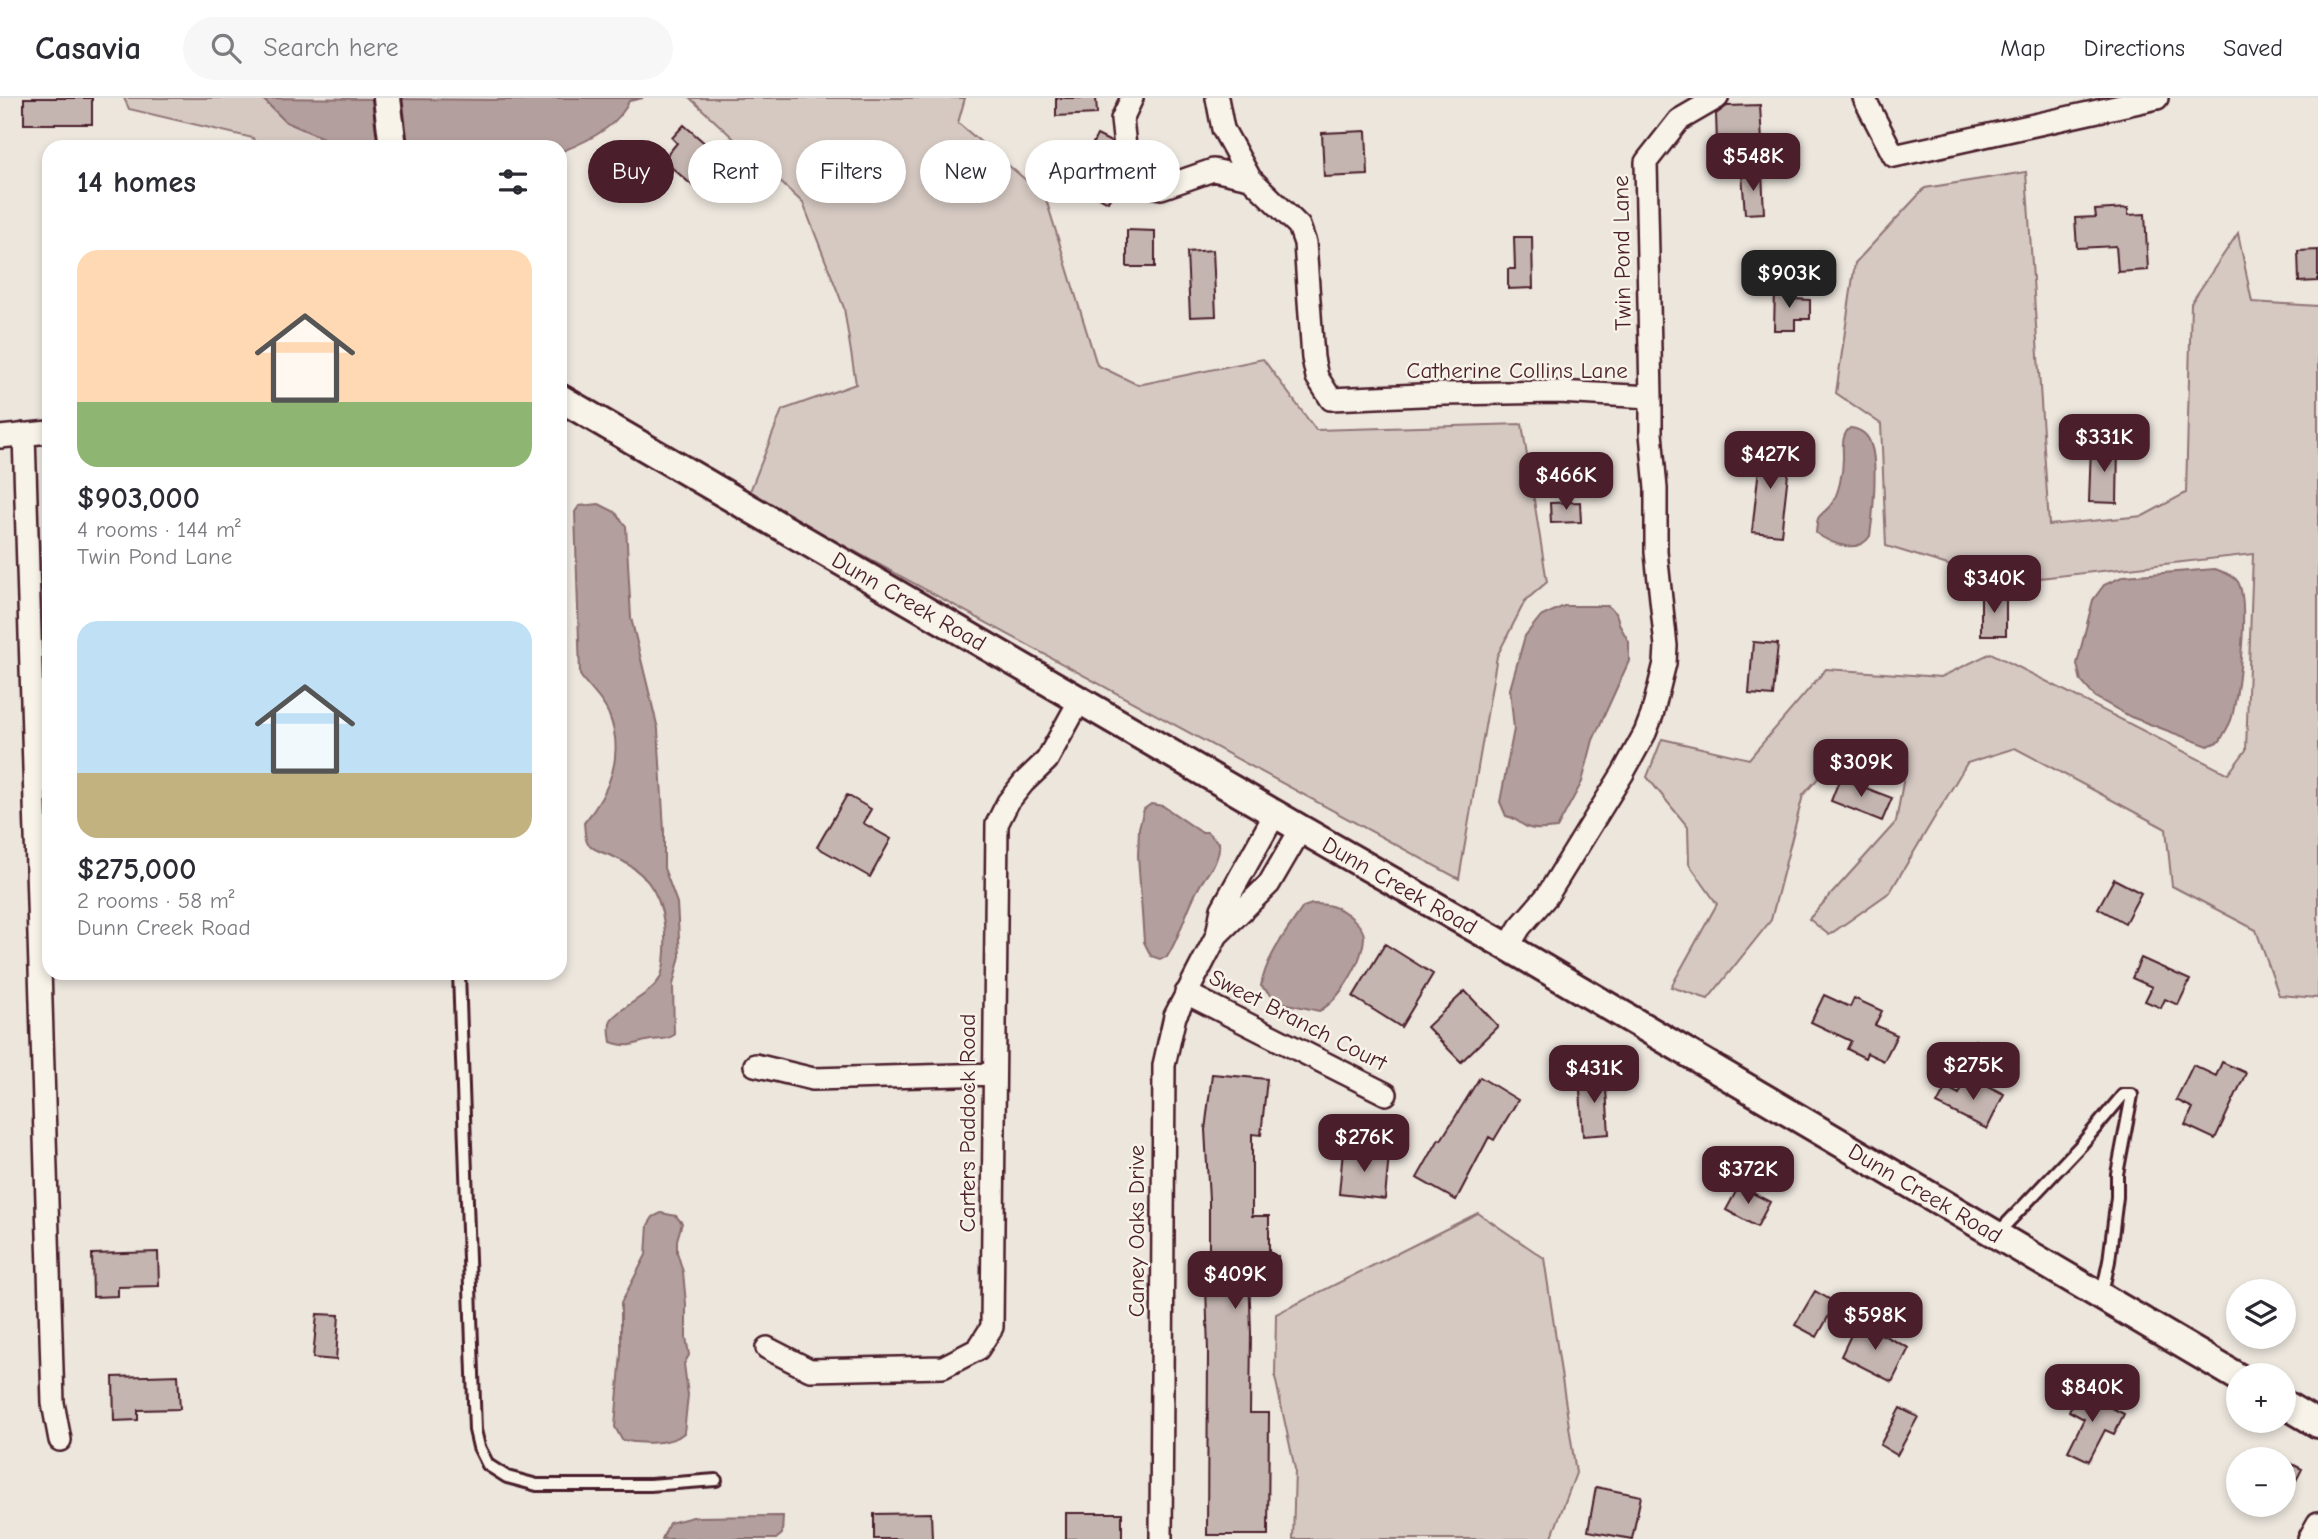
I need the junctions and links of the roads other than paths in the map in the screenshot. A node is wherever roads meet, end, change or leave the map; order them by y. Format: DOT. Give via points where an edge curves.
graph roads {
  1 [pos="387,98"];
  2 [pos="1132,98"];
  3 [pos="1217,98"];
  4 [pos="1717,98"];
  5 [pos="1864,98"];
  6 [pos="2157,98"];
  7 [pos="392,140"];
  8 [pos="1250,177"];
  9 [pos="1651,397"];
  10 [pos="567,402"];
  11 [pos="42,433"];
  12 [pos="24,434"];
  13 [pos="0,437"];
  14 [pos="1080,700"];
  15 [pos="1275,814"];
  16 [pos="1301,829"];
  17 [pos="1217,935"];
  18 [pos="1508,947"];
  19 [pos="459,980"];
  20 [pos="1186,993"];
  21 [pos="755,1065"];
  22 [pos="994,1074"];
  23 [pos="1385,1094"];
  24 [pos="1996,1235"];
  25 [pos="2102,1297"];
  26 [pos="767,1348"];
  27 [pos="2226,1370"];
  28 [pos="2296,1411"];
  29 [pos="2318,1424"];
  30 [pos="60,1440"];
  31 [pos="716,1480"];
  32 [pos="2318,1523"];
  33 [pos="1161,1539"];
  34 [pos="2309,1539"];
  1 -- 7 [label="street"];
  2 -- 8 [label="street" via="1122,119 1126,156 1143,185 1161,188 1213,170"];
  3 -- 8 [label="street, Catherine Collins Lane" via="1223,129"];
  4 -- 9 [label="street, Twin Pond Lane" via="1679,120 1646,162"];
  5 -- 6 [label="street" via="1894,156"];
  8 -- 9 [label="street, Catherine Collins Lane" via="1299,226 1305,243 1313,358 1317,377 1331,399 1558,392"];
  9 -- 18 [label="street, Catherine Collins Lane" via="1656,552 1666,646 1652,715 1623,773 1548,896"];
  10 -- 14 [label="street, Dunn Creek Road"];
  11 -- 12 [label="street"];
  12 -- 13 [label="street"];
  12 -- 30 [label="street" via="52,1389"];
  14 -- 15 [label="street, Dunn Creek Road"];
  14 -- 22 [label="street, Carters Paddock Road" via="1047,760 1008,802 997,824"];
  15 -- 16 [label="street, Dunn Creek Road"];
  15 -- 17 [label="street, Caney Oaks Drive" via="1222,909"];
  16 -- 17 [label="street, Caney Oaks Drive" via="1269,884"];
  16 -- 18 [label="street, Dunn Creek Road"];
  17 -- 20 [label="street, Caney Oaks Drive"];
  18 -- 24 [label="street, Dunn Creek Road"];
  19 -- 31 [label="lane" via="475,1430 488,1465 507,1477 537,1485"];
  20 -- 23 [label="street, Sweet Branch Court"];
  20 -- 33 [label="street, Caney Oaks Drive" via="1169,1035 1163,1077"];
  21 -- 22 [label="street" via="813,1079"];
  22 -- 26 [label="street, Carters Paddock Road" via="992,1327 978,1349 943,1367 810,1370"];
  24 -- 25 [label="street, Dunn Creek Road"];
  24 -- 25 [label="lane" via="2123,1096 2132,1095"];
  25 -- 27 [label="street, Dunn Creek Road"];
  28 -- 29 [label="street"];
  32 -- 34 [label="street"];
}
